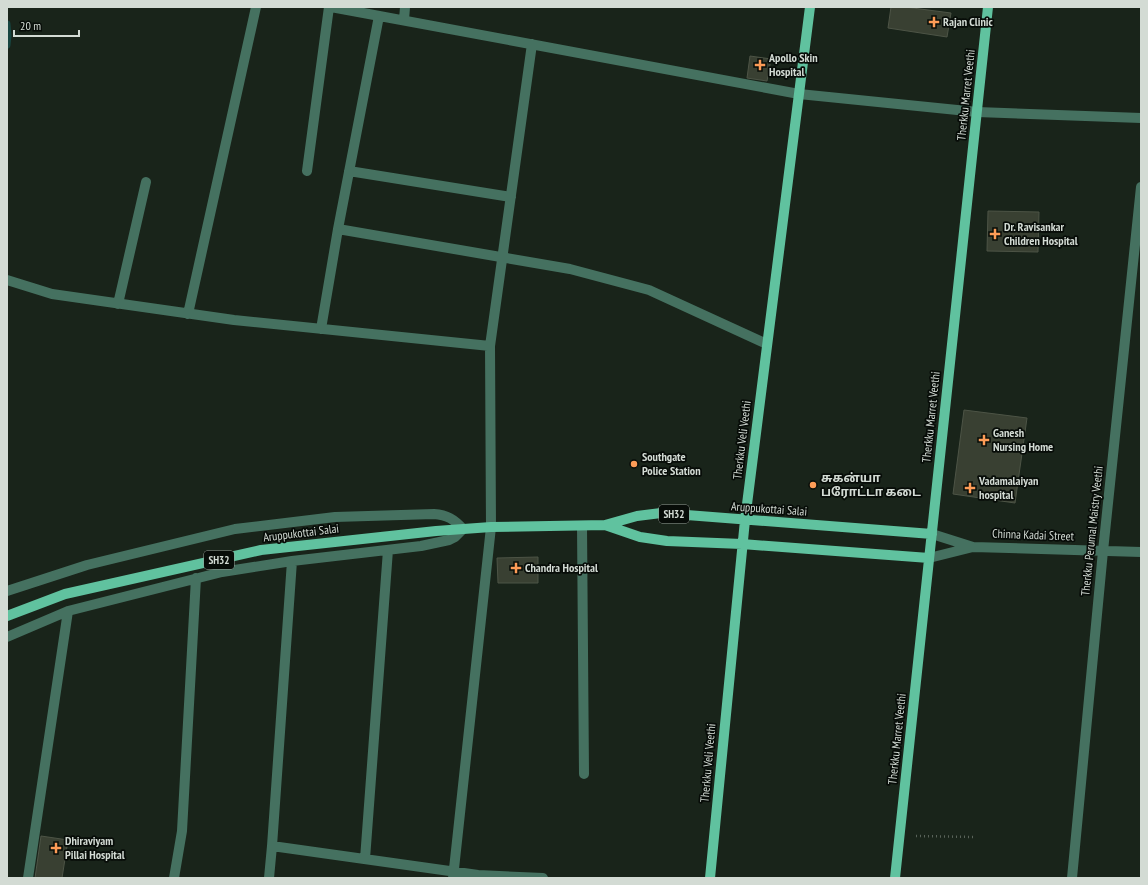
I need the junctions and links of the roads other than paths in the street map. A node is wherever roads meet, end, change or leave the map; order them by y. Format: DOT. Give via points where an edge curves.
graph roads {
  1 [pos="256,7"];
  2 [pos="330,7"];
  3 [pos="406,7"];
  4 [pos="810,7"];
  5 [pos="988,7"];
  6 [pos="379,16"];
  7 [pos="404,20"];
  8 [pos="532,44"];
  9 [pos="799,94"];
  10 [pos="977,112"];
  11 [pos="1141,118"];
  12 [pos="307,171"];
  13 [pos="349,171"];
  14 [pos="146,182"];
  15 [pos="1141,187"];
  16 [pos="511,197"];
  17 [pos="338,229"];
  18 [pos="502,257"];
  19 [pos="7,280"];
  20 [pos="118,304"];
  21 [pos="188,314"];
  22 [pos="321,329"];
  23 [pos="767,344"];
  24 [pos="490,346"];
  25 [pos="745,520"];
  26 [pos="606,525"];
  27 [pos="582,526"];
  28 [pos="491,527"];
  29 [pos="463,529"];
  30 [pos="932,534"];
  31 [pos="742,544"];
  32 [pos="973,547"];
  33 [pos="388,550"];
  34 [pos="1103,551"];
  35 [pos="1141,552"];
  36 [pos="929,558"];
  37 [pos="292,561"];
  38 [pos="196,578"];
  39 [pos="7,591"];
  40 [pos="68,611"];
  41 [pos="7,616"];
  42 [pos="7,637"];
  43 [pos="584,774"];
  44 [pos="272,846"];
  45 [pos="365,859"];
  46 [pos="454,875"];
  47 [pos="28,878"];
  48 [pos="174,878"];
  49 [pos="269,878"];
  50 [pos="542,878"];
  51 [pos="710,878"];
  52 [pos="895,878"];
  53 [pos="1072,878"];
  1 -- 21 [label="street"];
  2 -- 6 [label="street"];
  2 -- 12 [label="street"];
  3 -- 7 [label="street"];
  4 -- 9 [label="main road, Therkku Veli Veethi"];
  5 -- 10 [label="main road, Therkku Marret Veethi"];
  6 -- 7 [label="street"];
  6 -- 13 [label="street"];
  7 -- 8 [label="street"];
  8 -- 9 [label="street"];
  8 -- 16 [label="street"];
  9 -- 10 [label="street"];
  9 -- 23 [label="main road, Therkku Veli Veethi"];
  10 -- 11 [label="street"];
  10 -- 30 [label="main road, Therkku Marret Veethi"];
  13 -- 16 [label="street"];
  13 -- 17 [label="street"];
  14 -- 20 [label="street"];
  15 -- 34 [label="street, Therkku Perumal Maistry Veethi"];
  16 -- 18 [label="street"];
  17 -- 18 [label="street"];
  17 -- 22 [label="street"];
  18 -- 23 [label="street" via="570,269 649,290"];
  18 -- 24 [label="street"];
  19 -- 20 [label="street" via="52,294"];
  20 -- 21 [label="street"];
  21 -- 22 [label="street"];
  22 -- 24 [label="street"];
  23 -- 25 [label="main road, Therkku Veli Veethi"];
  24 -- 28 [label="street"];
  25 -- 26 [label="main road, Aruppukottai Salai / SH32" via="661,513 637,516"];
  25 -- 30 [label="main road, Aruppukottai Salai"];
  25 -- 31 [label="main road, Therkku Veli Veethi"];
  26 -- 27 [label="main road, Aruppukottai Salai / SH32"];
  26 -- 31 [label="main road, Aruppukottai Salai / SH32" via="640,537 666,541"];
  27 -- 28 [label="main road, Aruppukottai Salai / SH32"];
  27 -- 43 [label="street"];
  28 -- 29 [label="main road, Aruppukottai Salai / SH32"];
  28 -- 46 [label="street"];
  29 -- 33 [label="street" via="455,537 443,542"];
  29 -- 39 [label="street" via="454,520 434,514 335,517 234,529 87,565"];
  29 -- 41 [label="main road, Aruppukottai Salai / SH32" via="261,550 66,594"];
  30 -- 32 [label="street, Chinna Kadai Street"];
  30 -- 36 [label="main road, Therkku Marret Veethi"];
  31 -- 36 [label="main road, Aruppukottai Salai"];
  31 -- 51 [label="main road, Therkku Veli Veethi"];
  32 -- 34 [label="street, Chinna Kadai Street"];
  32 -- 36 [label="street, Chinna Kadai Street"];
  33 -- 37 [label="street"];
  33 -- 45 [label="street"];
  34 -- 35 [label="street, Chinna Kadai Street"];
  34 -- 53 [label="street, Therkku Perumal Maistry Veethi"];
  36 -- 52 [label="main road, Therkku Marret Veethi"];
  37 -- 38 [label="street"];
  37 -- 44 [label="street"];
  38 -- 40 [label="street"];
  38 -- 48 [label="street" via="182,831"];
  40 -- 42 [label="street"];
  40 -- 47 [label="street"];
  44 -- 45 [label="street"];
  44 -- 49 [label="street"];
  45 -- 46 [label="street"];
  46 -- 50 [label="street"];
}
